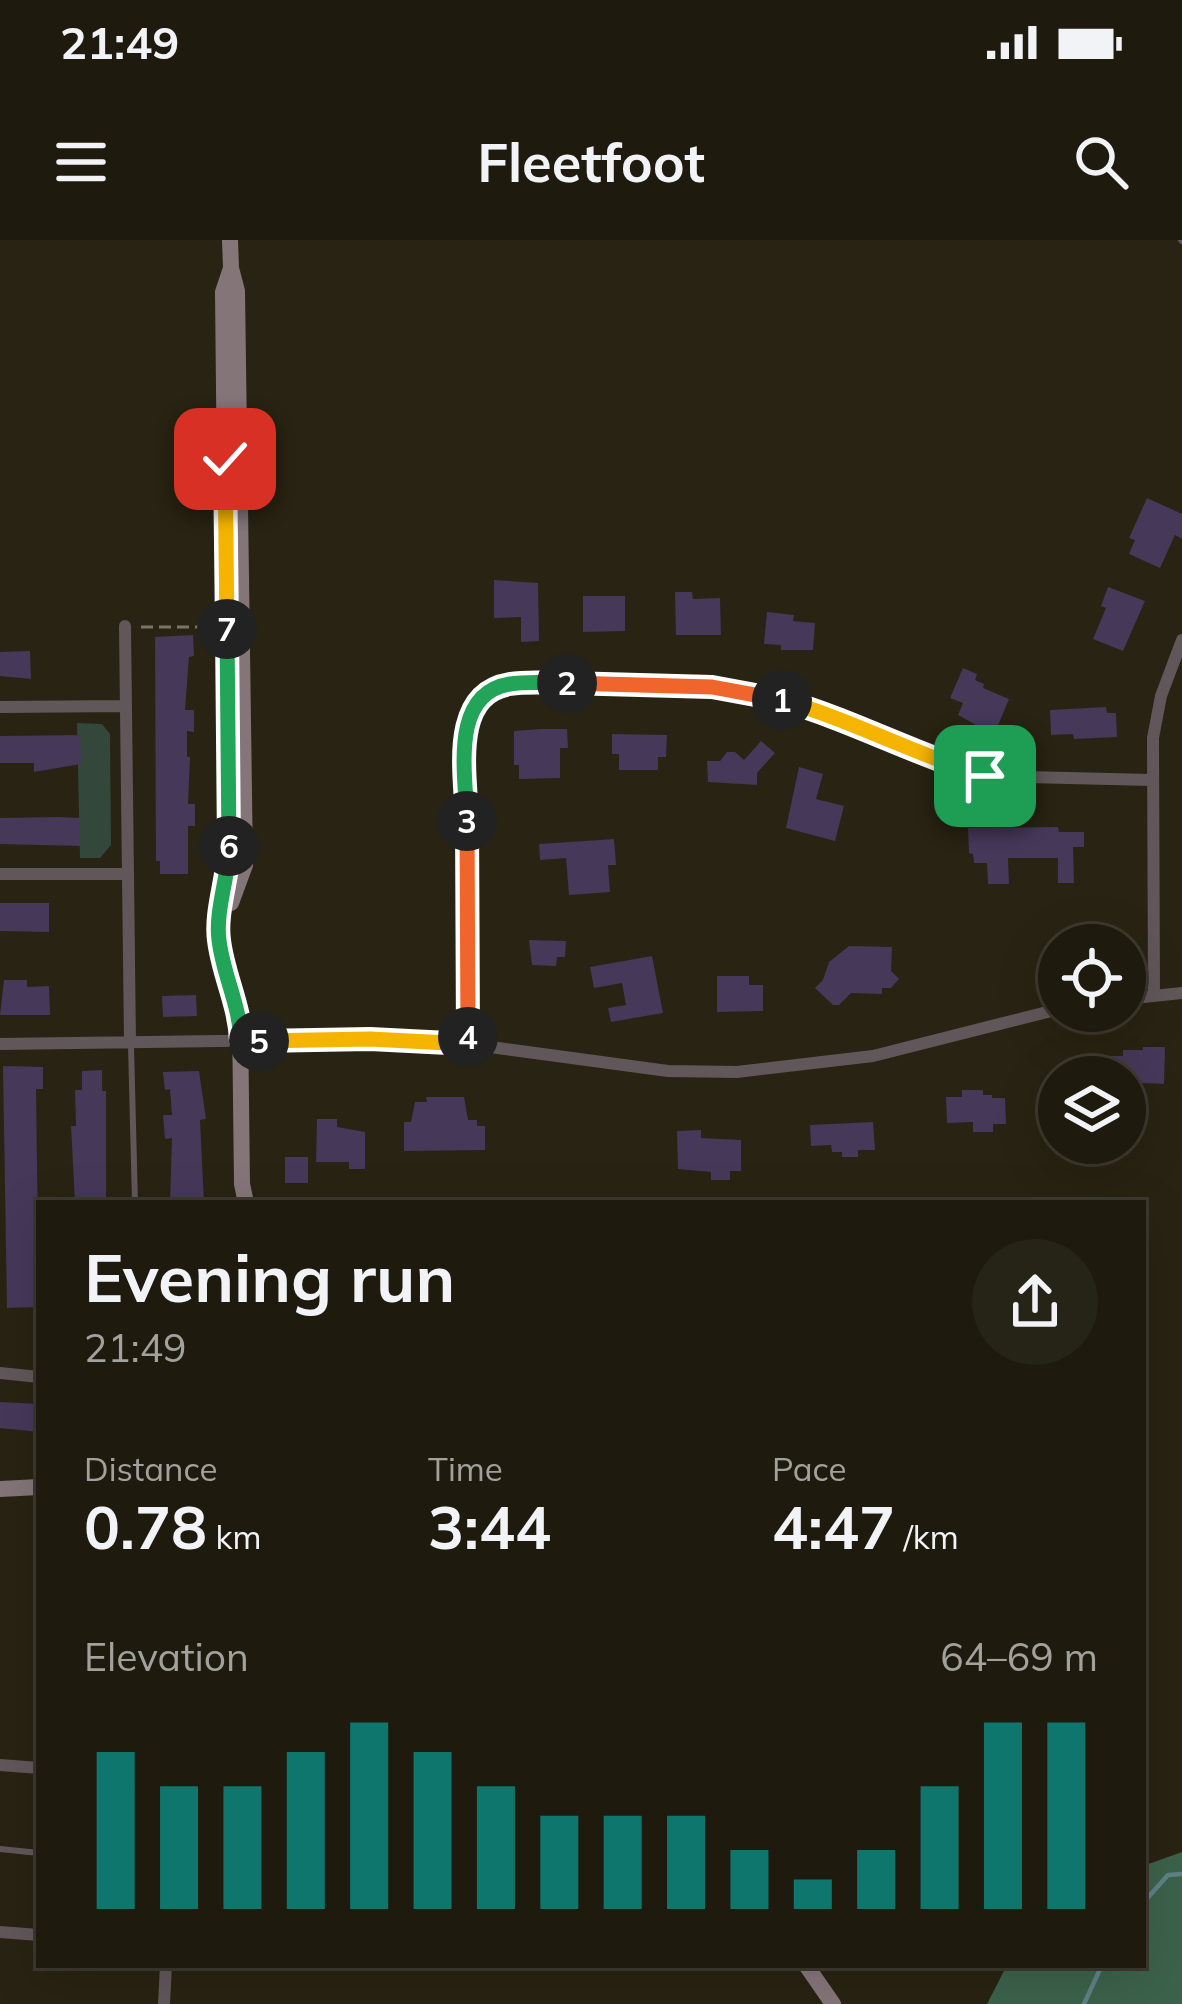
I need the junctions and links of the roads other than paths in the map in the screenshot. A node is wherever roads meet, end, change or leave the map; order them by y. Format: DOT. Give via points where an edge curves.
graph roads {
  1 [pos="230,240"];
  2 [pos="132,627"];
  3 [pos="1182,640"];
  4 [pos="125,706"];
  5 [pos="0,707"];
  6 [pos="1151,780"];
  7 [pos="0,874"];
  8 [pos="126,874"];
  9 [pos="1182,993"];
  10 [pos="1154,995"];
  11 [pos="1146,996"];
  12 [pos="1038,1014"];
  13 [pos="241,1041"];
  14 [pos="130,1042"];
  15 [pos="0,1044"];
  16 [pos="468,1044"];
  17 [pos="242,1197"];
  18 [pos="135,1200"];
  19 [pos="0,1373"];
  20 [pos="36,1377"];
  21 [pos="7,1489"];
  22 [pos="36,1497"];
  23 [pos="0,1765"];
  24 [pos="36,1768"];
  25 [pos="0,1849"];
  26 [pos="36,1852"];
  27 [pos="0,1932"];
  28 [pos="36,1935"];
  29 [pos="166,1968"];
  30 [pos="808,1968"];
  31 [pos="164,2004"];
  32 [pos="833,2004"];
  1 -- 13 [label="main road" via="245,865 218,937"];
  2 -- 4 [label="street"];
  3 -- 6 [label="street" via="1161,696"];
  4 -- 5 [label="street"];
  4 -- 8 [label="street"];
  6 -- 10 [label="street"];
  6 -- 16 [label="street" via="985,776 841,717 712,687 507,684 477,700 466,727"];
  7 -- 8 [label="street"];
  8 -- 14 [label="street"];
  9 -- 10 [label="street"];
  10 -- 11 [label="street"];
  12 -- 16 [label="street" via="873,1056 737,1072 668,1071"];
  13 -- 14 [label="street"];
  13 -- 16 [label="street"];
  13 -- 17 [label="main road"];
  14 -- 15 [label="street"];
  14 -- 18 [label="lane"];
  19 -- 20 [label="street"];
  21 -- 22 [label="main road"];
  23 -- 24 [label="street"];
  25 -- 26 [label="lane"];
  27 -- 28 [label="street"];
  29 -- 31 [label="street"];
  30 -- 32 [label="main road"];
}
